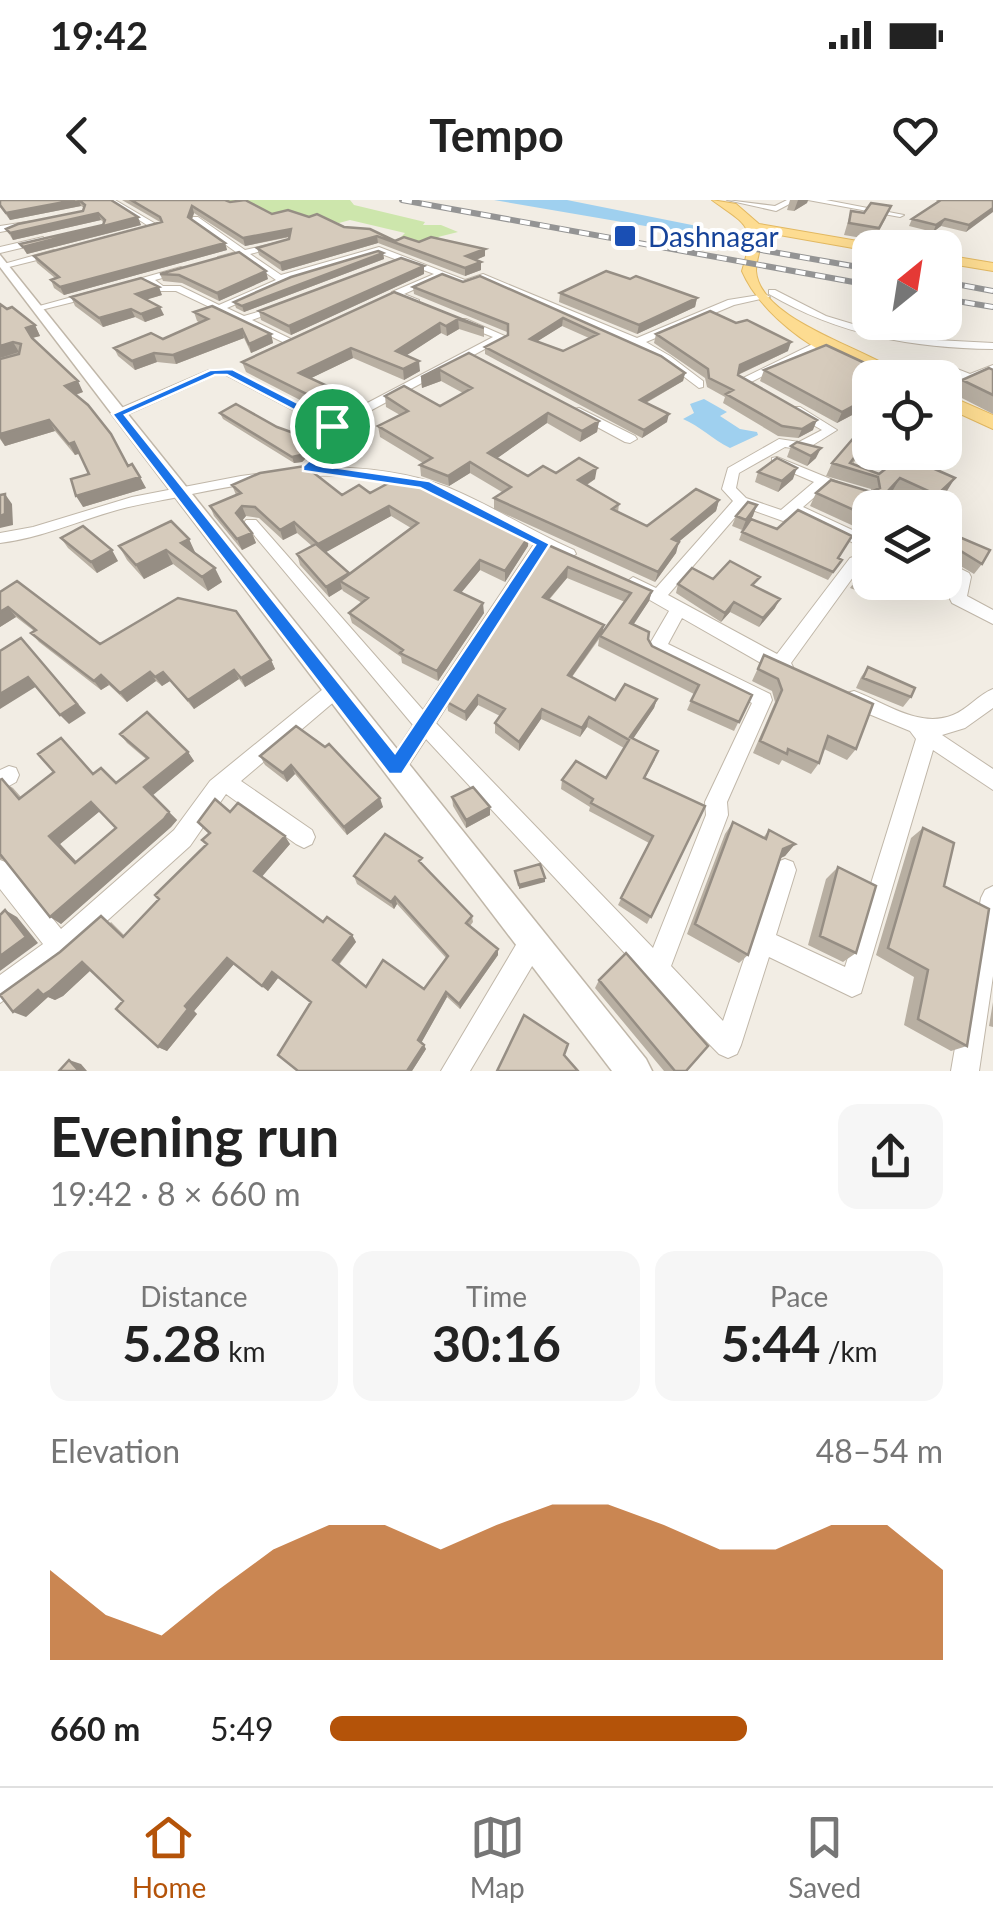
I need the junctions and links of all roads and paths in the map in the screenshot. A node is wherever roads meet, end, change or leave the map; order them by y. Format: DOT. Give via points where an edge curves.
graph roads {
  1 [pos="718,200"];
  2 [pos="730,200"];
  3 [pos="794,200"];
  4 [pos="812,200"];
  5 [pos="111,201"];
  6 [pos="776,208"];
  7 [pos="900,215"];
  8 [pos="49,219"];
  9 [pos="195,219"];
  10 [pos="756,227"];
  11 [pos="0,230"];
  12 [pos="136,234"];
  13 [pos="51,239"];
  14 [pos="287,241"];
  15 [pos="852,244"];
  16 [pos="61,252"];
  17 [pos="242,254"];
  18 [pos="402,258"];
  19 [pos="962,262"];
  20 [pos="204,264"];
  21 [pos="385,265"];
  22 [pos="4,266"];
  23 [pos="993,267"];
  24 [pos="185,269"];
  25 [pos="442,274"];
  26 [pos="288,278"];
  27 [pos="147,279"];
  28 [pos="115,288"];
  29 [pos="99,292"];
  30 [pos="395,294"];
  31 [pos="769,295"];
  32 [pos="298,299"];
  33 [pos="378,302"];
  34 [pos="36,308"];
  35 [pos="220,308"];
  36 [pos="431,308"];
  37 [pos="448,315"];
  38 [pos="246,319"];
  39 [pos="304,337"];
  40 [pos="636,342"];
  41 [pos="823,342"];
  42 [pos="291,343"];
  43 [pos="993,346"];
  44 [pos="276,350"];
  45 [pos="468,354"];
  46 [pos="860,360"];
  47 [pos="484,362"];
  48 [pos="244,364"];
  49 [pos="993,368"];
  50 [pos="228,372"];
  51 [pos="962,374"];
  52 [pos="971,378"];
  53 [pos="962,382"];
  54 [pos="699,384"];
  55 [pos="758,389"];
  56 [pos="566,405"];
  57 [pos="787,406"];
  58 [pos="962,408"];
  59 [pos="118,414"];
  60 [pos="993,422"];
  61 [pos="332,426"];
  62 [pos="630,439"];
  63 [pos="763,454"];
  64 [pos="308,468"];
  65 [pos="822,483"];
  66 [pos="852,492"];
  67 [pos="182,495"];
  68 [pos="741,500"];
  69 [pos="794,508"];
  70 [pos="251,523"];
  71 [pos="852,536"];
  72 [pos="0,538"];
  73 [pos="543,544"];
  74 [pos="852,568"];
  75 [pos="659,595"];
  76 [pos="960,600"];
  77 [pos="678,610"];
  78 [pos="993,618"];
  79 [pos="334,690"];
  80 [pos="844,694"];
  81 [pos="993,697"];
  82 [pos="424,724"];
  83 [pos="918,730"];
  84 [pos="396,768"];
  85 [pos="225,781"];
  86 [pos="993,781"];
  87 [pos="304,837"];
  88 [pos="786,870"];
  89 [pos="0,871"];
  90 [pos="993,898"];
  91 [pos="762,941"];
  92 [pos="532,942"];
  93 [pos="60,946"];
  94 [pos="656,972"];
  95 [pos="0,990"];
  96 [pos="455,1071"];
  97 [pos="634,1071"];
  98 [pos="964,1071"];
  1 -- 10 [label="main road"];
  2 -- 6 [label="street"];
  3 -- 6 [label="street"];
  4 -- 7 [label="street"];
  5 -- 12 [label="street" via="158,227"];
  6 -- 10 [label="street"];
  8 -- 11 [label="street"];
  9 -- 17 [label="street"];
  10 -- 15 [label="main road"];
  10 -- 31 [label="main road" via="758,246 748,270"];
  13 -- 22 [label="street"];
  14 -- 17 [label="street"];
  16 -- 22 [label="street"];
  17 -- 20 [label="street"];
  17 -- 26 [label="street"];
  18 -- 21 [label="street"];
  18 -- 25 [label="street"];
  18 -- 26 [label="street" via="379,250"];
  19 -- 23 [label="main road"];
  22 -- 34 [label="street"];
  24 -- 27 [label="street"];
  25 -- 30 [label="street"];
  25 -- 40 [label="street" via="465,283 480,276"];
  26 -- 35 [label="street"];
  27 -- 28 [label="street"];
  27 -- 35 [label="street"];
  29 -- 34 [label="street"];
  30 -- 33 [label="street"];
  30 -- 36 [label="street"];
  31 -- 40 [label="street" via="732,302"];
  31 -- 41 [label="main road" via="773,307"];
  31 -- 43 [label="street" via="878,333"];
  32 -- 38 [label="street"];
  34 -- 59 [label="street"];
  35 -- 38 [label="street"];
  37 -- 45 [label="street" via="502,336"];
  38 -- 42 [label="street"];
  39 -- 42 [label="street"];
  40 -- 54 [label="street"];
  41 -- 46 [label="main road"];
  41 -- 55 [label="street" via="743,381"];
  42 -- 44 [label="street"];
  45 -- 47 [label="street"];
  45 -- 61 [label="street"];
  48 -- 50 [label="street"];
  49 -- 52 [label="street"];
  50 -- 59 [label="street" via="202,376"];
  50 -- 61 [label="street"];
  51 -- 52 [label="street"];
  52 -- 53 [label="street"];
  56 -- 62 [label="street"];
  57 -- 63 [label="street" via="831,430 800,447 784,442"];
  58 -- 60 [label="main road"];
  59 -- 67 [label="street"];
  61 -- 64 [label="street" via="346,432"];
  63 -- 65 [label="street"];
  63 -- 68 [label="street" via="733,471 729,489"];
  64 -- 67 [label="street"];
  64 -- 73 [label="street" via="424,484"];
  65 -- 66 [label="street"];
  65 -- 69 [label="street"];
  67 -- 72 [label="street" via="129,502 42,533"];
  67 -- 79 [label="street"];
  68 -- 69 [label="street" via="784,516"];
  68 -- 75 [label="street"];
  69 -- 71 [label="street"];
  70 -- 82 [label="street"];
  73 -- 75 [label="street"];
  73 -- 82 [label="street"];
  74 -- 77 [label="street" via="788,669"];
  75 -- 77 [label="street"];
  76 -- 78 [label="street"];
  77 -- 94 [label="street" via="657,647 763,700 716,802 717,815"];
  79 -- 84 [label="street"];
  79 -- 85 [label="street"];
  80 -- 83 [label="street"];
  81 -- 83 [label="street" via="957,724"];
  82 -- 84 [label="street"];
  82 -- 94 [label="street"];
  83 -- 86 [label="street"];
  83 -- 91 [label="street" via="852,984"];
  84 -- 92 [label="street"];
  85 -- 87 [label="street"];
  85 -- 93 [label="street" via="182,838"];
  88 -- 91 [label="street"];
  89 -- 93 [label="street"];
  90 -- 98 [label="street"];
  91 -- 94 [label="street" via="728,1045"];
  92 -- 96 [label="street"];
  92 -- 97 [label="street"];
  93 -- 95 [label="street"];
}
